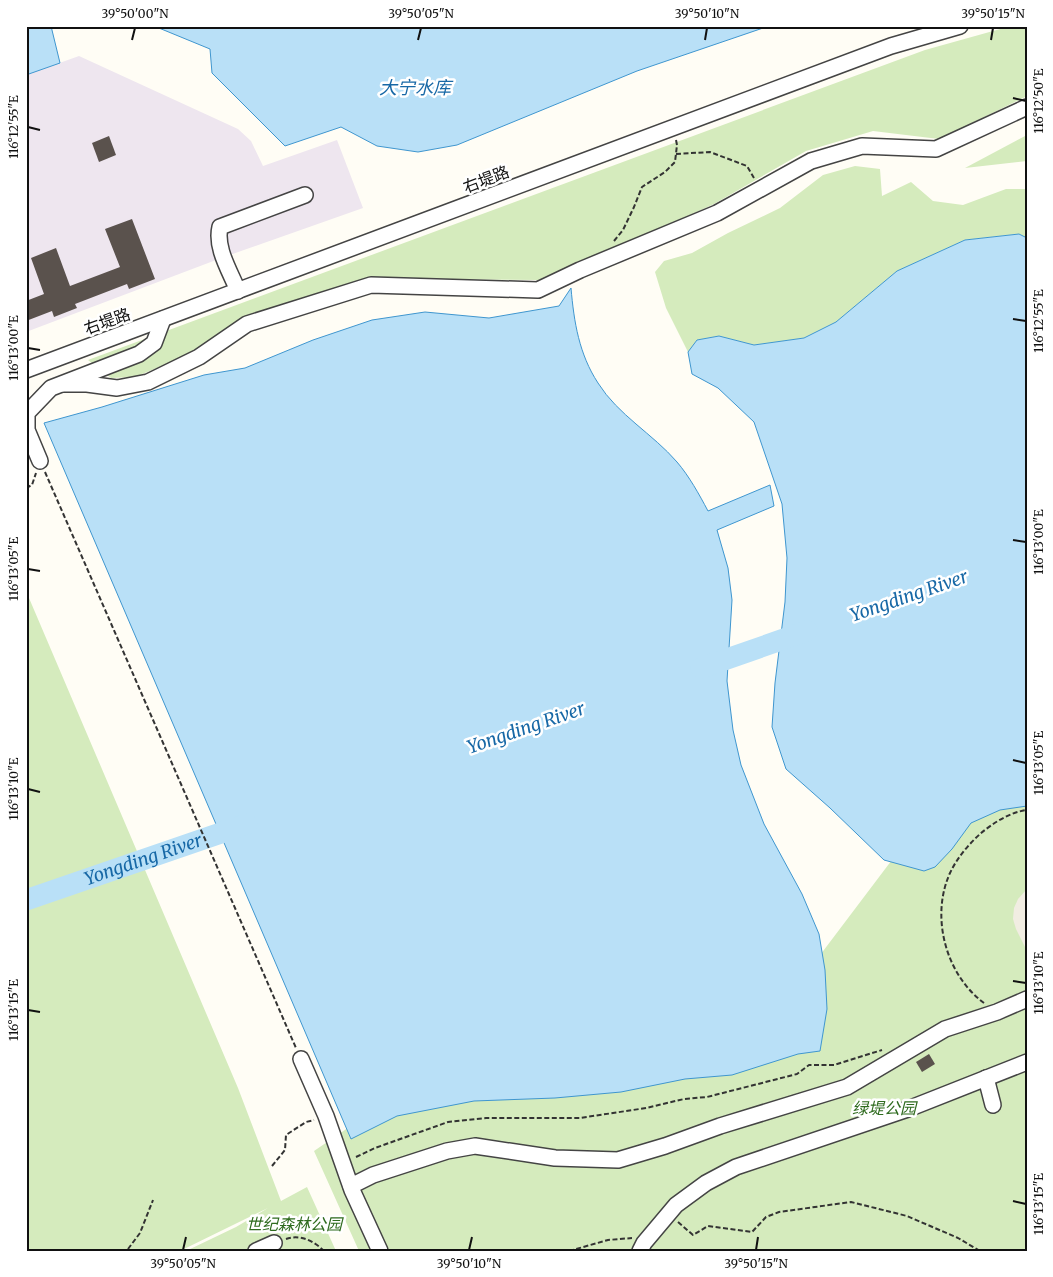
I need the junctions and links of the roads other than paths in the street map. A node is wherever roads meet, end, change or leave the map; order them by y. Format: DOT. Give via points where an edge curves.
graph roads {
  1 [pos="960,26"];
  2 [pos="1027,108"];
  3 [pos="305,195"];
  4 [pos="238,291"];
  5 [pos="163,319"];
  6 [pos="26,370"];
  7 [pos="86,380"];
  8 [pos="40,461"];
  9 [pos="1027,999"];
  10 [pos="301,1059"];
  11 [pos="1027,1062"];
  12 [pos="986,1078"];
  13 [pos="993,1105"];
  14 [pos="351,1186"];
  15 [pos="274,1243"];
  16 [pos="256,1251"];
  17 [pos="380,1251"];
  18 [pos="640,1251"];
  1 -- 4 [label="street, 右堤路" via="891,46"];
  2 -- 7 [label="street" via="936,149 862,146 811,161 717,213 538,290 371,284 246,324 199,357 148,382 117,388"];
  3 -- 4 [label="street" via="220,227 218,238"];
  4 -- 5 [label="street, 右堤路"];
  5 -- 6 [label="street, 右堤路"];
  5 -- 7 [label="street" via="154,343"];
  7 -- 8 [label="street" via="51,388 27,413 27,430"];
  9 -- 14 [label="street" via="945,1029 847,1087 618,1160 555,1158 475,1146 447,1151"];
  10 -- 14 [label="street"];
  11 -- 12 [label="street"];
  12 -- 13 [label="street"];
  12 -- 18 [label="street" via="908,1109 736,1167 706,1183 676,1205"];
  14 -- 17 [label="street"];
  15 -- 16 [label="street"];
}
